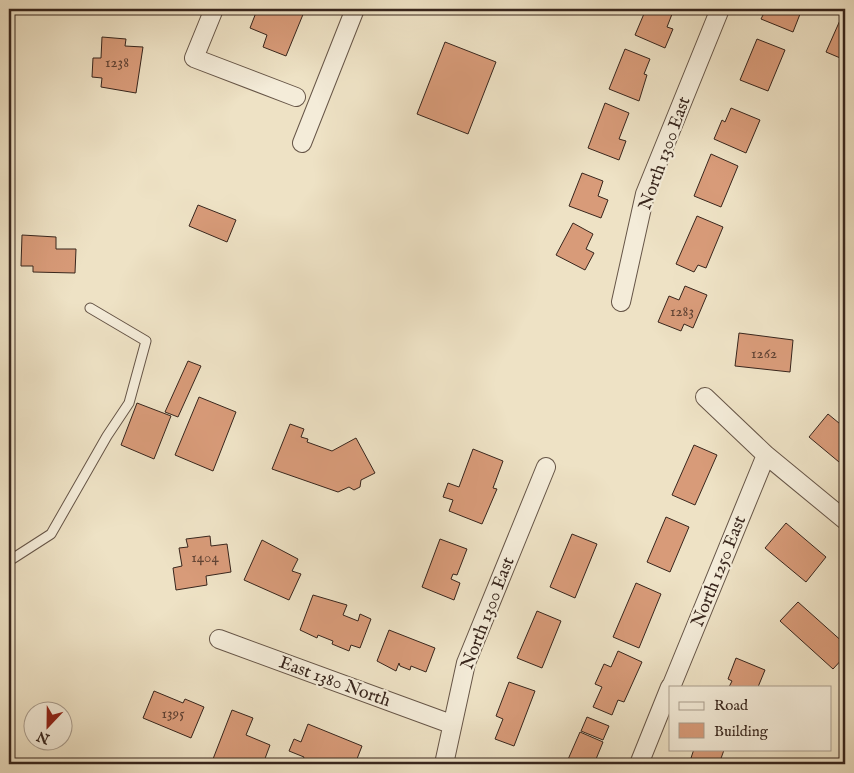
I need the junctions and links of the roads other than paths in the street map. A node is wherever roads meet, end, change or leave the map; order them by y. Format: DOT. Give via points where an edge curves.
graph roads {
  1 [pos="214,9"];
  2 [pos="355,9"];
  3 [pos="720,9"];
  4 [pos="296,97"];
  5 [pos="302,142"];
  6 [pos="621,302"];
  7 [pos="90,308"];
  8 [pos="705,397"];
  9 [pos="766,455"];
  10 [pos="546,467"];
  11 [pos="845,520"];
  12 [pos="9,561"];
  13 [pos="219,639"];
  14 [pos="670,686"];
  15 [pos="669,689"];
  16 [pos="451,724"];
  17 [pos="444,764"];
  18 [pos="638,764"];
  1 -- 4 [label="street" via="194,58"];
  2 -- 5 [label="street"];
  3 -- 6 [label="street, North 1300 East" via="645,194"];
  7 -- 12 [label="lane" via="146,341 128,403 51,534"];
  8 -- 9 [label="street"];
  9 -- 11 [label="street"];
  9 -- 14 [label="street, North 1250 East"];
  10 -- 16 [label="street, North 1300 East" via="466,663"];
  13 -- 16 [label="street, East 1380 North"];
  15 -- 18 [label="street, North 1250 East"];
  16 -- 17 [label="street, North 1300 East"];
}
